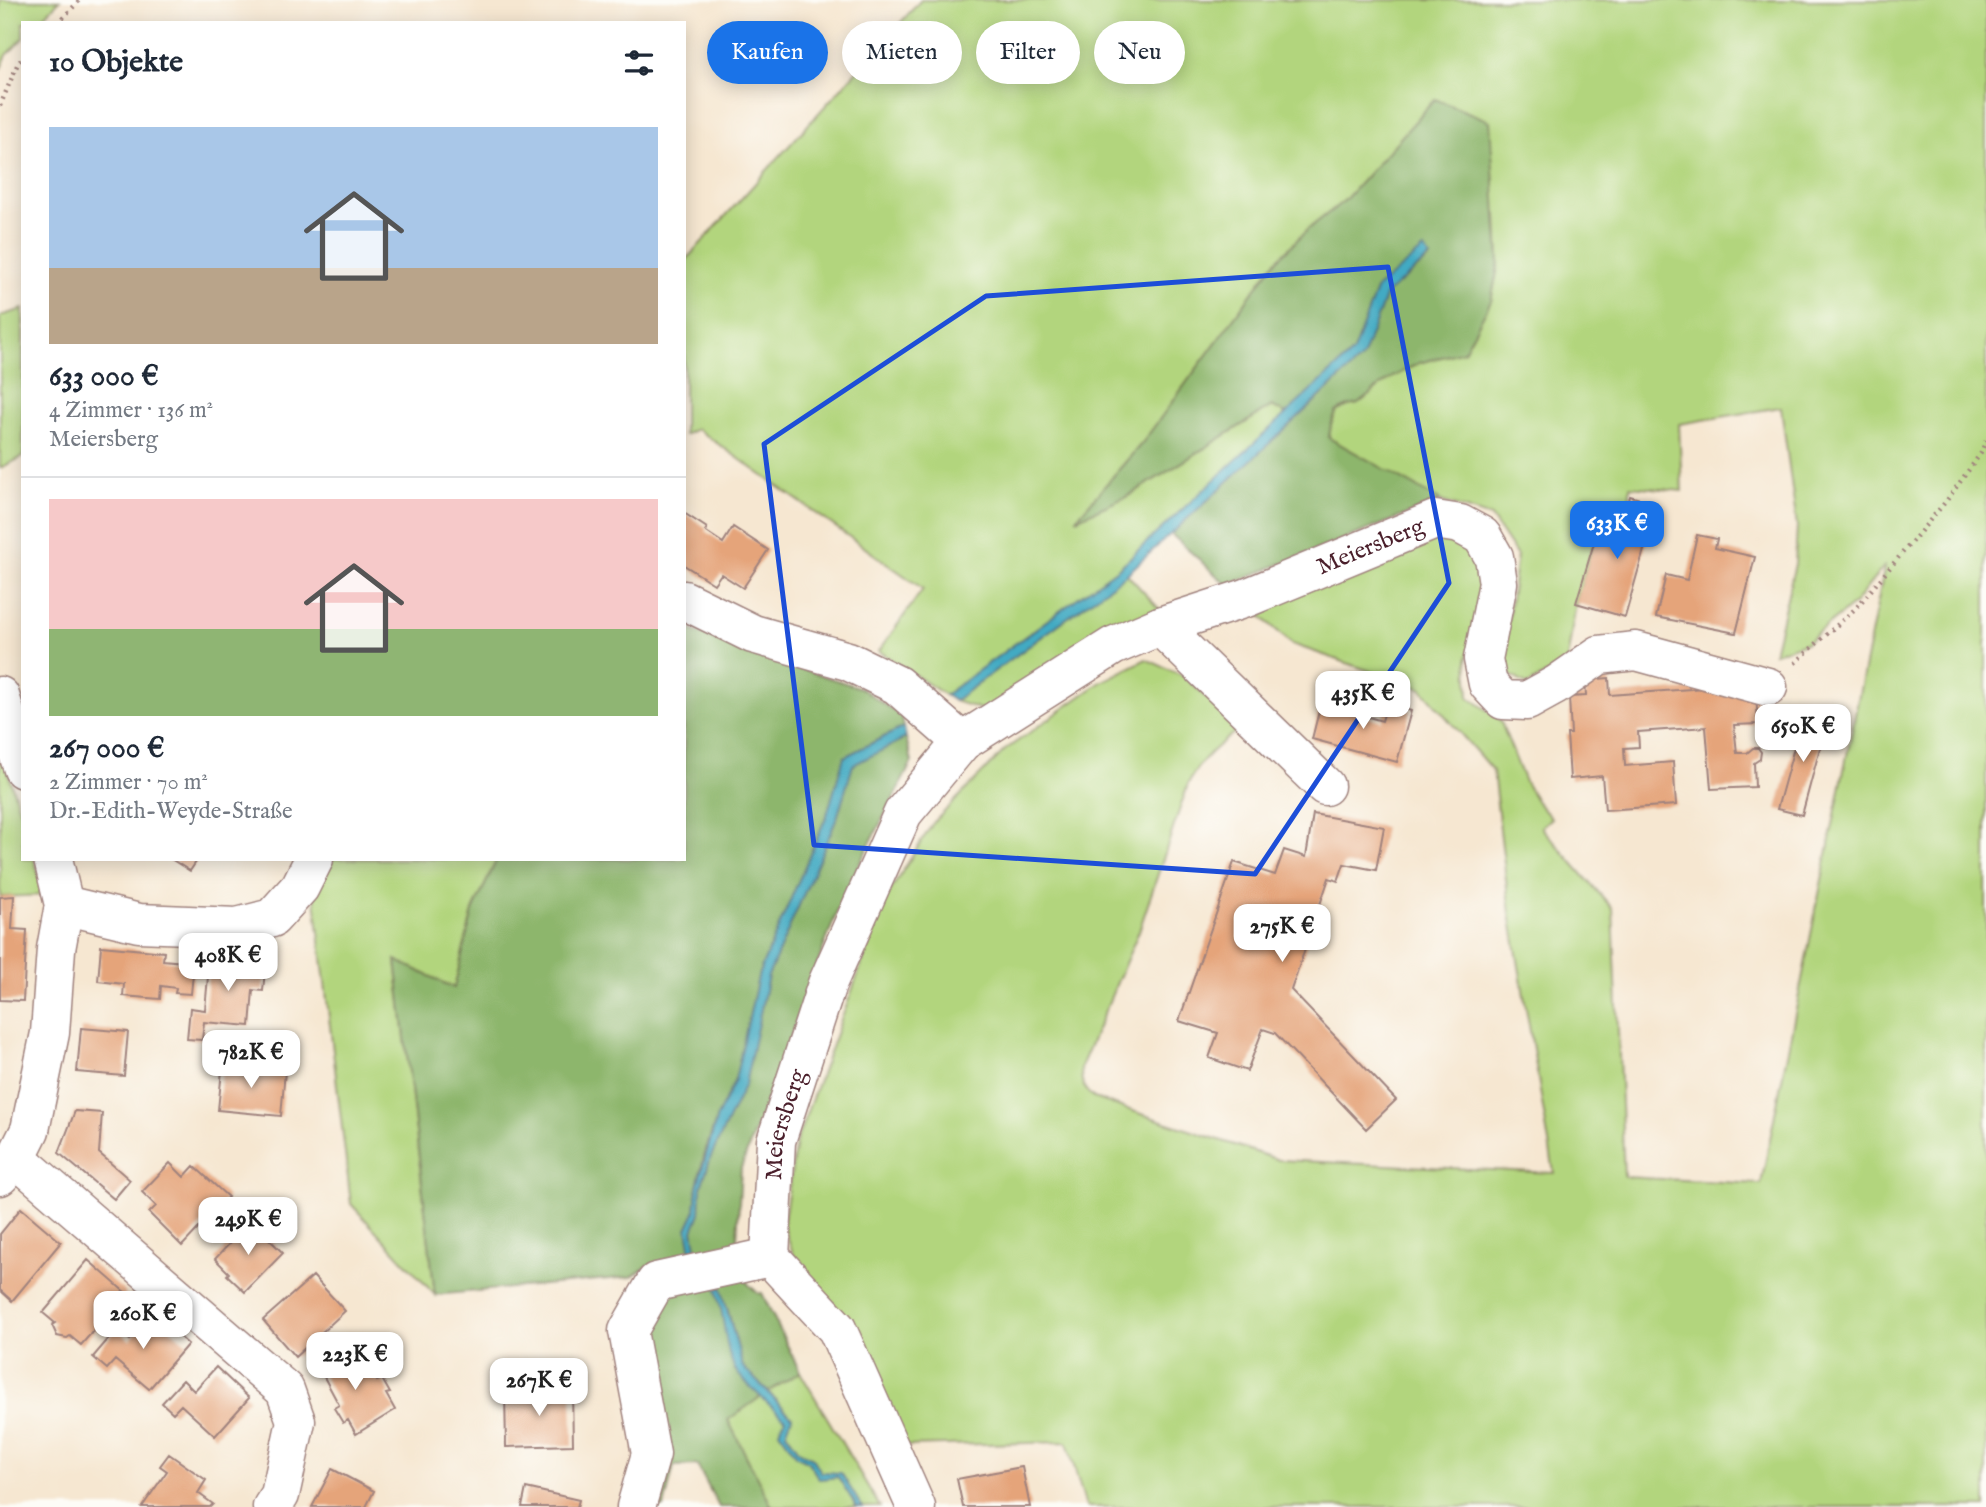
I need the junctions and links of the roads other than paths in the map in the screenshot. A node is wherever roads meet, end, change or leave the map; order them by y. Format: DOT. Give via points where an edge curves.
graph roads {
  1 [pos="686,601"];
  2 [pos="1160,626"];
  3 [pos="1768,687"];
  4 [pos="0,696"];
  5 [pos="962,742"];
  6 [pos="21,763"];
  7 [pos="1325,786"];
  8 [pos="53,861"];
  9 [pos="312,861"];
  10 [pos="64,905"];
  11 [pos="8,1167"];
  12 [pos="770,1257"];
  13 [pos="272,1507"];
  14 [pos="636,1507"];
  15 [pos="916,1507"];
  1 -- 5 [label="street" via="753,634 848,661 897,685"];
  2 -- 3 [label="street, Meiersberg" via="1246,597 1435,520 1460,524 1482,536 1494,557 1497,583 1483,659 1488,684 1503,700 1527,701 1598,655 1636,651"];
  2 -- 5 [label="street, Meiersberg" via="1113,646"];
  2 -- 7 [label="street"];
  4 -- 6 [label="street"];
  5 -- 12 [label="street, Meiersberg" via="903,813 827,984 776,1141"];
  8 -- 10 [label="street"];
  9 -- 10 [label="street" via="300,887 272,918 237,927 139,923"];
  10 -- 11 [label="street" via="50,1033 30,1130"];
  11 -- 13 [label="street" via="285,1390 296,1421 281,1495"];
  12 -- 14 [label="street" via="656,1282 628,1331 651,1454"];
  12 -- 15 [label="street" via="836,1329"];
}
